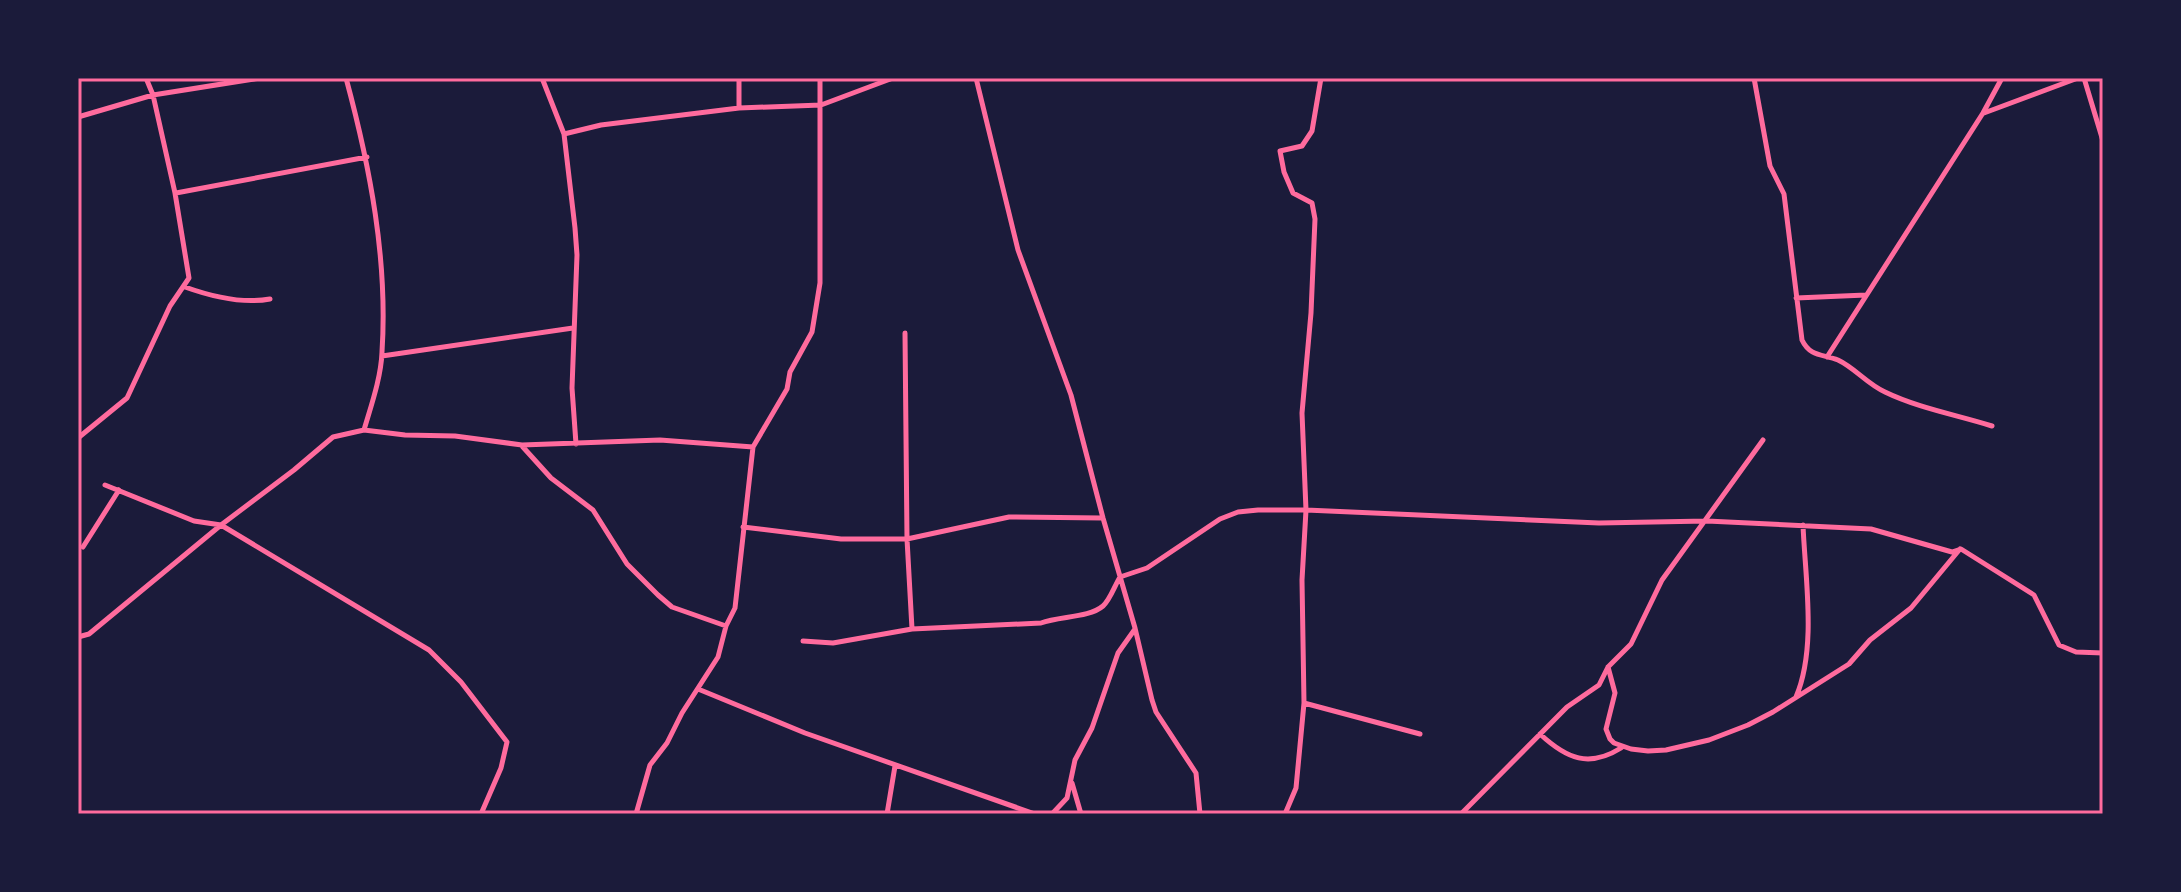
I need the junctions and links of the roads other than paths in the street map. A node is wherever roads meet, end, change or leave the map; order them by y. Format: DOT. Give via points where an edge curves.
graph roads {
  1 [pos="146,78"];
  2 [pos="260,78"];
  3 [pos="346,78"];
  4 [pos="542,78"];
  5 [pos="739,78"];
  6 [pos="820,78"];
  7 [pos="893,78"];
  8 [pos="976,78"];
  9 [pos="1321,78"];
  10 [pos="1754,78"];
  11 [pos="2002,78"];
  12 [pos="2078,78"];
  13 [pos="2084,78"];
  14 [pos="153,95"];
  15 [pos="821,105"];
  16 [pos="739,108"];
  17 [pos="1983,113"];
  18 [pos="78,117"];
  19 [pos="564,134"];
  20 [pos="2103,141"];
  21 [pos="367,157"];
  22 [pos="175,193"];
  23 [pos="185,287"];
  24 [pos="1867,295"];
  25 [pos="1796,298"];
  26 [pos="270,299"];
  27 [pos="573,328"];
  28 [pos="905,333"];
  29 [pos="382,356"];
  30 [pos="1827,357"];
  31 [pos="1992,426"];
  32 [pos="364,430"];
  33 [pos="78,438"];
  34 [pos="1763,440"];
  35 [pos="576,444"];
  36 [pos="522,445"];
  37 [pos="753,447"];
  38 [pos="105,485"];
  39 [pos="119,490"];
  40 [pos="1306,510"];
  41 [pos="1103,518"];
  42 [pos="1707,521"];
  43 [pos="221,525"];
  44 [pos="1803,525"];
  45 [pos="743,527"];
  46 [pos="907,539"];
  47 [pos="83,547"];
  48 [pos="1961,549"];
  49 [pos="1120,577"];
  50 [pos="726,626"];
  51 [pos="1135,628"];
  52 [pos="912,629"];
  53 [pos="78,637"];
  54 [pos="803,641"];
  55 [pos="2103,653"];
  56 [pos="1608,667"];
  57 [pos="698,689"];
  58 [pos="1796,698"];
  59 [pos="1304,703"];
  60 [pos="1420,734"];
  61 [pos="1540,734"];
  62 [pos="1622,747"];
  63 [pos="895,766"];
  64 [pos="1070,778"];
  65 [pos="481,814"];
  66 [pos="636,814"];
  67 [pos="887,814"];
  68 [pos="1035,814"];
  69 [pos="1052,814"];
  70 [pos="1081,814"];
  71 [pos="1200,814"];
  72 [pos="1285,814"];
  73 [pos="1461,814"];
  1 -- 14 [label="street"];
  2 -- 14 [label="street"];
  3 -- 21 [label="street"];
  4 -- 19 [label="street"];
  5 -- 16 [label="street"];
  6 -- 15 [label="street"];
  7 -- 15 [label="street"];
  8 -- 41 [label="street" via="1018,250 1071,395"];
  9 -- 40 [label="street" via="1312,131 1302,146 1280,151 1293,193 1312,203 1315,219 1302,413"];
  10 -- 25 [label="street" via="1770,166 1784,194"];
  11 -- 17 [label="street"];
  12 -- 17 [label="street"];
  13 -- 20 [label="street"];
  14 -- 18 [label="street"];
  14 -- 22 [label="street"];
  15 -- 16 [label="street"];
  15 -- 37 [label="street" via="820,283 812,332"];
  16 -- 19 [label="street"];
  17 -- 24 [label="street"];
  19 -- 27 [label="street" via="577,255"];
  21 -- 22 [label="street"];
  21 -- 29 [label="street" via="377,228"];
  22 -- 23 [label="street" via="189,269"];
  23 -- 26 [label="street" via="225,297"];
  23 -- 33 [label="street" via="170,306 127,398"];
  24 -- 25 [label="street"];
  24 -- 30 [label="street"];
  25 -- 30 [label="street" via="1805,348"];
  27 -- 29 [label="street"];
  27 -- 35 [label="street"];
  28 -- 46 [label="street"];
  29 -- 32 [label="street"];
  30 -- 31 [label="street" via="1889,394"];
  32 -- 36 [label="street"];
  32 -- 43 [label="street" via="333,437"];
  34 -- 42 [label="street"];
  35 -- 36 [label="street"];
  35 -- 37 [label="street" via="660,440"];
  36 -- 50 [label="street" via="551,478 593,510 627,564 658,595 672,607"];
  37 -- 45 [label="street"];
  38 -- 39 [label="street"];
  39 -- 43 [label="street" via="194,521"];
  39 -- 47 [label="street"];
  40 -- 42 [label="street" via="1599,523"];
  40 -- 49 [label="street" via="1229,515 1147,568"];
  40 -- 59 [label="street"];
  41 -- 46 [label="street" via="1009,517"];
  41 -- 49 [label="street"];
  42 -- 44 [label="street"];
  42 -- 56 [label="street" via="1662,580 1631,644"];
  43 -- 53 [label="street" via="89,634"];
  43 -- 65 [label="street" via="444,663 507,742"];
  44 -- 48 [label="street" via="1871,529 1952,552"];
  44 -- 58 [label="street" via="1808,630"];
  45 -- 46 [label="street" via="841,539"];
  45 -- 50 [label="street" via="735,608"];
  46 -- 52 [label="street"];
  48 -- 55 [label="street" via="2034,595 2059,645"];
  48 -- 58 [label="street" via="1911,608 1849,664"];
  49 -- 51 [label="street"];
  49 -- 52 [label="street" via="1104,605 1081,616"];
  50 -- 57 [label="street" via="718,657"];
  51 -- 64 [label="street" via="1118,653"];
  51 -- 71 [label="street" via="1156,712 1196,773"];
  52 -- 54 [label="street" via="833,643"];
  56 -- 61 [label="street" via="1599,685 1573,701"];
  56 -- 62 [label="street" via="1615,693 1607,733"];
  57 -- 63 [label="street"];
  57 -- 66 [label="street" via="650,765"];
  58 -- 62 [label="street" via="1709,740 1666,750"];
  59 -- 60 [label="street"];
  59 -- 72 [label="street" via="1296,788"];
  61 -- 62 [label="street" via="1561,752 1590,760"];
  61 -- 73 [label="street"];
  63 -- 67 [label="street"];
  63 -- 68 [label="street"];
  64 -- 69 [label="street" via="1067,798"];
  64 -- 70 [label="street"];
}
